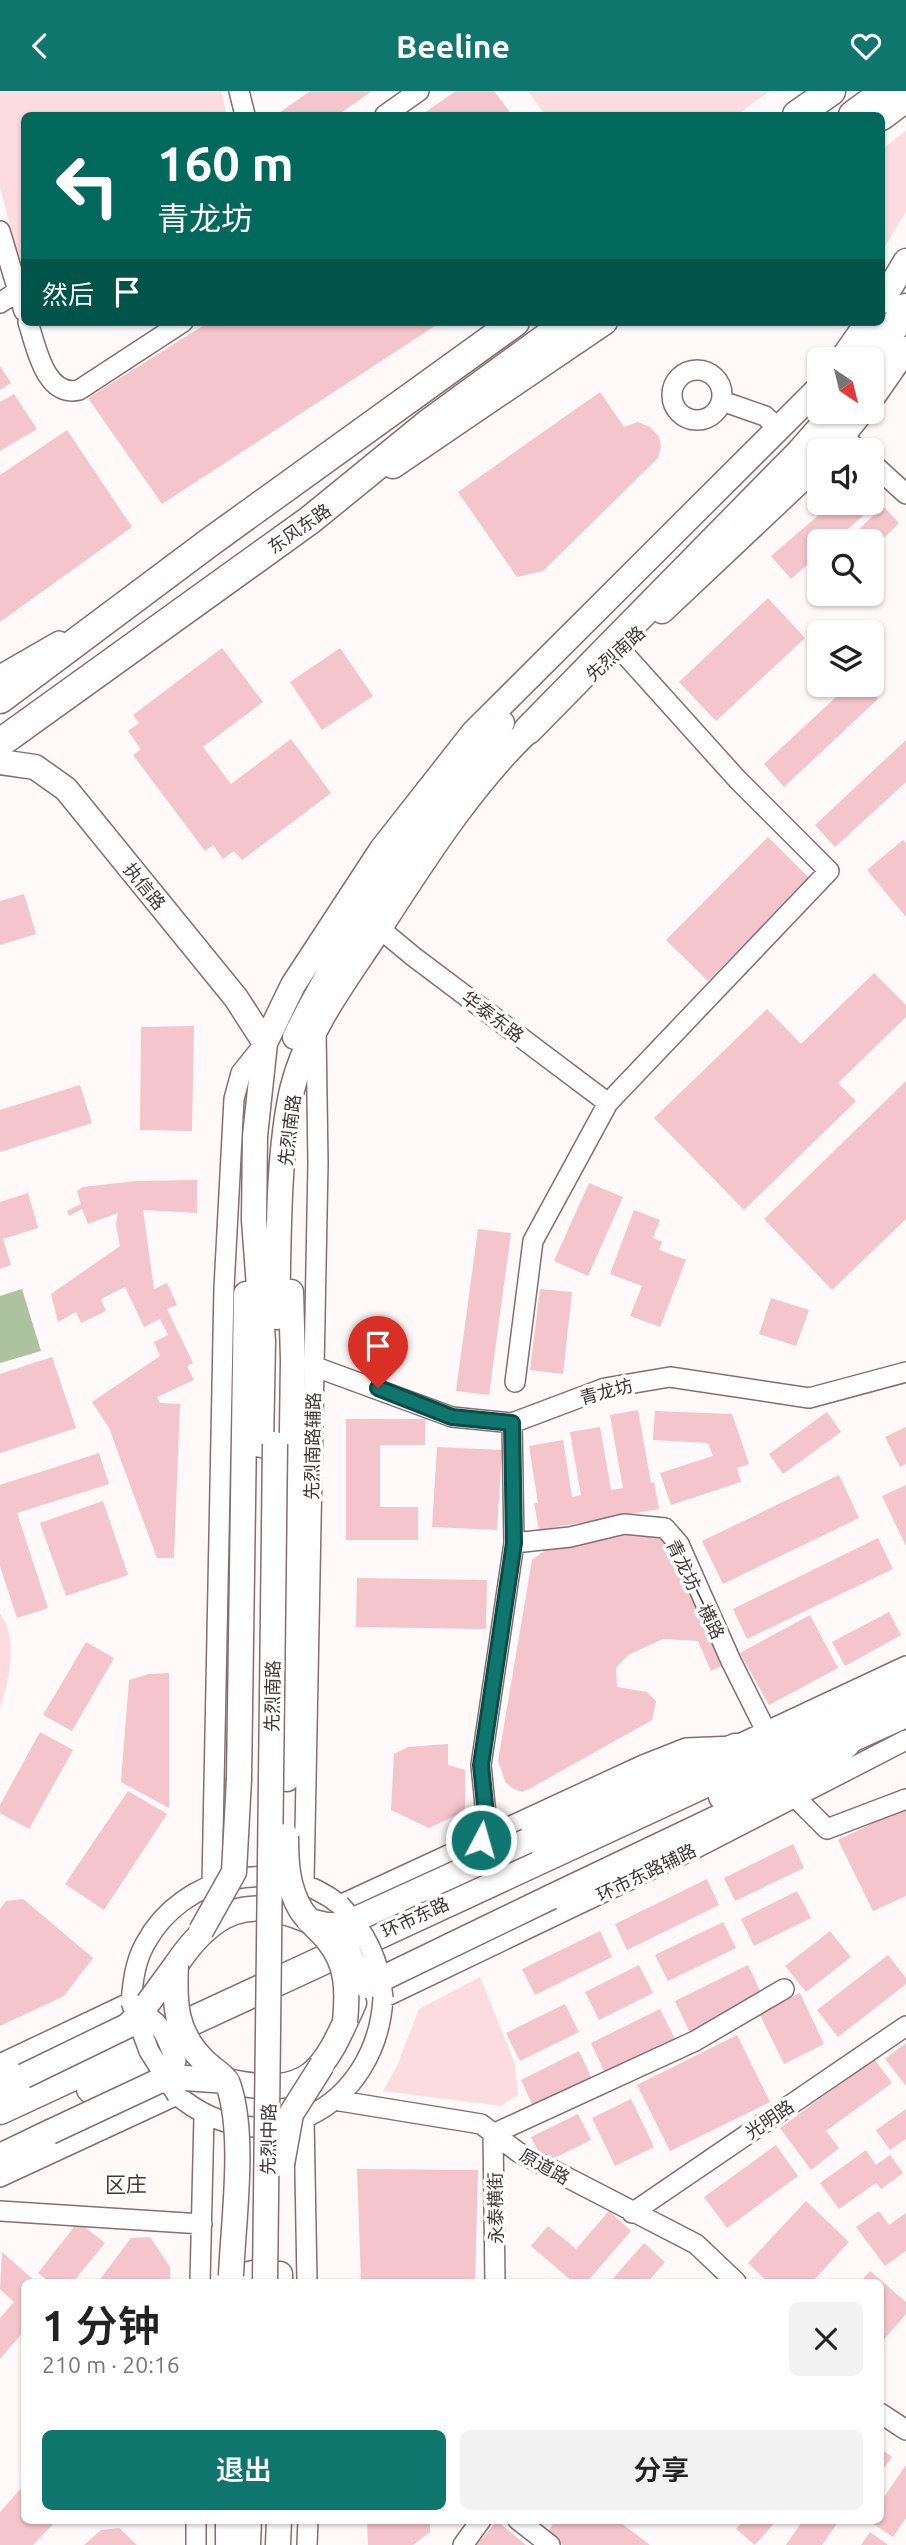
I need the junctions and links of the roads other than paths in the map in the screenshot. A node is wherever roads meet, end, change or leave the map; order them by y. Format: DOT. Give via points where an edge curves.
graph roads {
  1 [pos="239,91"];
  2 [pos="419,91"];
  3 [pos="831,91"];
  4 [pos="887,91"];
  5 [pos="906,100"];
  6 [pos="244,112"];
  7 [pos="389,112"];
  8 [pos="801,112"];
  9 [pos="857,112"];
  10 [pos="885,116"];
  11 [pos="0,231"];
  12 [pos="906,261"];
  13 [pos="18,291"];
  14 [pos="885,296"];
  15 [pos="21,301"];
  16 [pos="0,303"];
  17 [pos="906,307"];
  18 [pos="30,326"];
  19 [pos="177,326"];
  20 [pos="509,326"];
  21 [pos="562,326"];
  22 [pos="599,326"];
  23 [pos="865,326"];
  24 [pos="850,347"];
  25 [pos="881,347"];
  26 [pos="906,349"];
  27 [pos="884,381"];
  28 [pos="722,401"];
  29 [pos="807,402"];
  30 [pos="780,430"];
  31 [pos="842,437"];
  32 [pos="884,474"];
  33 [pos="807,475"];
  34 [pos="906,494"];
  35 [pos="310,520"];
  36 [pos="151,588"];
  37 [pos="575,628"];
  38 [pos="620,649"];
  39 [pos="0,675"];
  40 [pos="0,699"];
  41 [pos="528,730"];
  42 [pos="0,743"];
  43 [pos="0,762"];
  44 [pos="379,928"];
  45 [pos="316,1031"];
  46 [pos="265,1043"];
  47 [pos="608,1103"];
  48 [pos="254,1220"];
  49 [pos="280,1237"];
  50 [pos="261,1285"];
  51 [pos="313,1366"];
  52 [pos="906,1372"];
  53 [pos="515,1382"];
  54 [pos="512,1423"];
  55 [pos="268,1444"];
  56 [pos="514,1543"];
  57 [pos="906,1666"];
  58 [pos="906,1690"];
  59 [pos="906,1713"];
  60 [pos="906,1740"];
  61 [pos="735,1746"];
  62 [pos="863,1747"];
  63 [pos="771,1752"];
  64 [pos="824,1767"];
  65 [pos="239,1779"];
  66 [pos="287,1779"];
  67 [pos="794,1796"];
  68 [pos="906,1799"];
  69 [pos="481,1840"];
  70 [pos="304,1882"];
  71 [pos="212,1884"];
  72 [pos="341,1915"];
  73 [pos="309,1921"];
  74 [pos="201,1931"];
  75 [pos="176,1965"];
  76 [pos="784,1989"];
  77 [pos="375,1992"];
  78 [pos="262,2000"];
  79 [pos="136,2008"];
  80 [pos="345,2022"];
  81 [pos="906,2026"];
  82 [pos="0,2064"];
  83 [pos="322,2065"];
  84 [pos="227,2081"];
  85 [pos="0,2087"];
  86 [pos="173,2087"];
  87 [pos="334,2100"];
  88 [pos="0,2110"];
  89 [pos="204,2116"];
  90 [pos="304,2117"];
  91 [pos="0,2131"];
  92 [pos="493,2134"];
  93 [pos="0,2156"];
  94 [pos="0,2177"];
  95 [pos="0,2211"];
  96 [pos="632,2213"];
  97 [pos="201,2224"];
  98 [pos="200,2279"];
  99 [pos="238,2279"];
  100 [pos="238,2279"];
  101 [pos="240,2279"];
  102 [pos="275,2279"];
  103 [pos="307,2279"];
  104 [pos="495,2279"];
  105 [pos="733,2279"];
  106 [pos="884,2416"];
  107 [pos="906,2430"];
  108 [pos="196,2524"];
  109 [pos="228,2524"];
  110 [pos="249,2524"];
  111 [pos="261,2524"];
  112 [pos="279,2524"];
  113 [pos="308,2524"];
  114 [pos="478,2524"];
  115 [pos="524,2524"];
  116 [pos="196,2545"];
  117 [pos="228,2545"];
  118 [pos="248,2545"];
  119 [pos="261,2545"];
  120 [pos="278,2545"];
  121 [pos="307,2545"];
  122 [pos="463,2545"];
  123 [pos="550,2545"];
  1 -- 6 [label="street"];
  2 -- 7 [label="street"];
  3 -- 8 [label="highway"];
  4 -- 9 [label="highway"];
  5 -- 10 [label="main road"];
  11 -- 13 [label="street"];
  12 -- 14 [label="main road"];
  13 -- 15 [label="street"];
  13 -- 16 [label="street"];
  17 -- 25 [label="highway"];
  18 -- 19 [label="street" via="48,375 69,392 79,390"];
  20 -- 36 [label="highway"];
  21 -- 35 [label="highway" via="429,423"];
  22 -- 35 [label="main road, 东风东路"];
  23 -- 24 [label="main road"];
  26 -- 27 [label="main road"];
  28 -- 30 [label="street" via="765,416"];
  29 -- 30 [label="main road, 先烈南路"];
  30 -- 37 [label="main road, 先烈南路"];
  31 -- 41 [label="highway" via="801,452"];
  32 -- 34 [label="street"];
  33 -- 38 [label="main road, 先烈南路"];
  35 -- 42 [label="highway, 东风东路"];
  36 -- 39 [label="street"];
  36 -- 40 [label="highway"];
  37 -- 46 [label="main road, 先烈南路" via="474,731 408,813 293,985"];
  37 -- 50 [label="main road, 先烈南路" via="440,801 356,929 293,1039 272,1110"];
  38 -- 41 [label="main road, 先烈南路"];
  38 -- 47 [label="street" via="737,779 829,871"];
  41 -- 44 [label="main road, 先烈南路" via="447,829"];
  43 -- 46 [label="main road, 执信路" via="35,768 66,789 236,998"];
  44 -- 45 [label="main road, 先烈南路"];
  44 -- 47 [label="street, 华泰东路"];
  45 -- 49 [label="main road, 先烈南路" via="292,1091"];
  45 -- 51 [label="street, 先烈南路辅路"];
  46 -- 48 [label="main road, 先烈南路"];
  46 -- 71 [label="street" via="241,1073 234,1099 224,1288"];
  47 -- 53 [label="street" via="533,1241"];
  48 -- 50 [label="main road, 先烈南路"];
  48 -- 65 [label="main road" via="245,1299"];
  49 -- 55 [label="main road, 先烈南路"];
  49 -- 66 [label="main road" via="292,1305"];
  50 -- 55 [label="main road, 先烈南路"];
  51 -- 54 [label="street, 青龙坊" via="452,1417"];
  51 -- 70 [label="street, 先烈南路辅路"];
  52 -- 54 [label="street, 青龙坊" via="809,1398 670,1377 605,1388"];
  54 -- 56 [label="street"];
  55 -- 78 [label="main road, 先烈南路"];
  56 -- 63 [label="street, 青龙坊一横路" via="570,1537 624,1524 665,1528 679,1544"];
  56 -- 69 [label="street" via="481,1765 486,1815"];
  57 -- 63 [label="street"];
  58 -- 63 [label="highway, 环市东路"];
  59 -- 62 [label="highway, 环市东路"];
  60 -- 62 [label="street, 环市东路辅路"];
  61 -- 63 [label="main road"];
  61 -- 69 [label="street" via="699,1746 674,1752"];
  61 -- 72 [label="main road, bridge" via="527,1841"];
  62 -- 63 [label="highway, 环市东路"];
  62 -- 64 [label="main road"];
  62 -- 67 [label="street, 环市东路辅路"];
  63 -- 64 [label="street"];
  63 -- 88 [label="highway, 环市东路"];
  63 -- 91 [label="highway, 环市东路" via="580,1860"];
  64 -- 67 [label="street"];
  64 -- 77 [label="main road, bridge" via="551,1897"];
  65 -- 66 [label="street"];
  65 -- 74 [label="main road, bridge" via="234,1872"];
  66 -- 73 [label="main road, bridge" via="287,1872"];
  67 -- 68 [label="street" via="827,1829"];
  67 -- 77 [label="street, 环市东路辅路" via="698,1847"];
  69 -- 72 [label="street"];
  70 -- 71 [label="street, bridge" via="250,1875"];
  70 -- 72 [label="street"];
  71 -- 79 [label="street" via="188,1896 155,1927 134,1973"];
  72 -- 73 [label="main road, bridge"];
  72 -- 77 [label="street, bridge" via="347,1944"];
  73 -- 74 [label="main road, bridge" via="258,1907 230,1913"];
  73 -- 80 [label="main road, bridge" via="331,1943 342,1963 347,1986"];
  74 -- 75 [label="main road"];
  75 -- 79 [label="main road, bridge"];
  75 -- 84 [label="main road, bridge" via="174,2001 182,2032 195,2052"];
  76 -- 92 [label="street" via="695,2041"];
  77 -- 80 [label="main road, bridge" via="355,2000"];
  77 -- 87 [label="street" via="375,2047 360,2074"];
  78 -- 99 [label="main road, 先烈中路"];
  78 -- 102 [label="main road, 先烈中路, bridge"];
  79 -- 82 [label="street"];
  79 -- 85 [label="main road, bridge" via="127,2026"];
  79 -- 86 [label="street, bridge" via="152,2017 163,2033 176,2061"];
  80 -- 83 [label="main road"];
  81 -- 96 [label="street, 光明路"];
  83 -- 84 [label="main road, bridge" via="286,2085 252,2087"];
  83 -- 102 [label="main road, bridge" via="299,2099 286,2130"];
  84 -- 86 [label="main road, bridge"];
  84 -- 100 [label="main road, bridge" via="236,2154"];
  86 -- 89 [label="street"];
  86 -- 93 [label="main road, bridge" via="50,2132"];
  86 -- 94 [label="street"];
  87 -- 90 [label="street"];
  87 -- 92 [label="street, 原道路" via="481,2124"];
  89 -- 90 [label="street, bridge" via="253,2127"];
  89 -- 97 [label="street"];
  90 -- 103 [label="street"];
  92 -- 96 [label="street, 原道路"];
  92 -- 104 [label="street, 永泰横街"];
  95 -- 97 [label="street"];
  96 -- 105 [label="street, 原道路" via="696,2244"];
  97 -- 98 [label="street"];
  101 -- 102 [label="street" via="255,2270"];
  106 -- 107 [label="street"];
  108 -- 116 [label="street"];
  109 -- 117 [label="main road"];
  110 -- 118 [label="main road"];
  111 -- 119 [label="main road"];
  112 -- 120 [label="main road"];
  113 -- 121 [label="street"];
  114 -- 122 [label="street"];
  115 -- 123 [label="street"];
}
